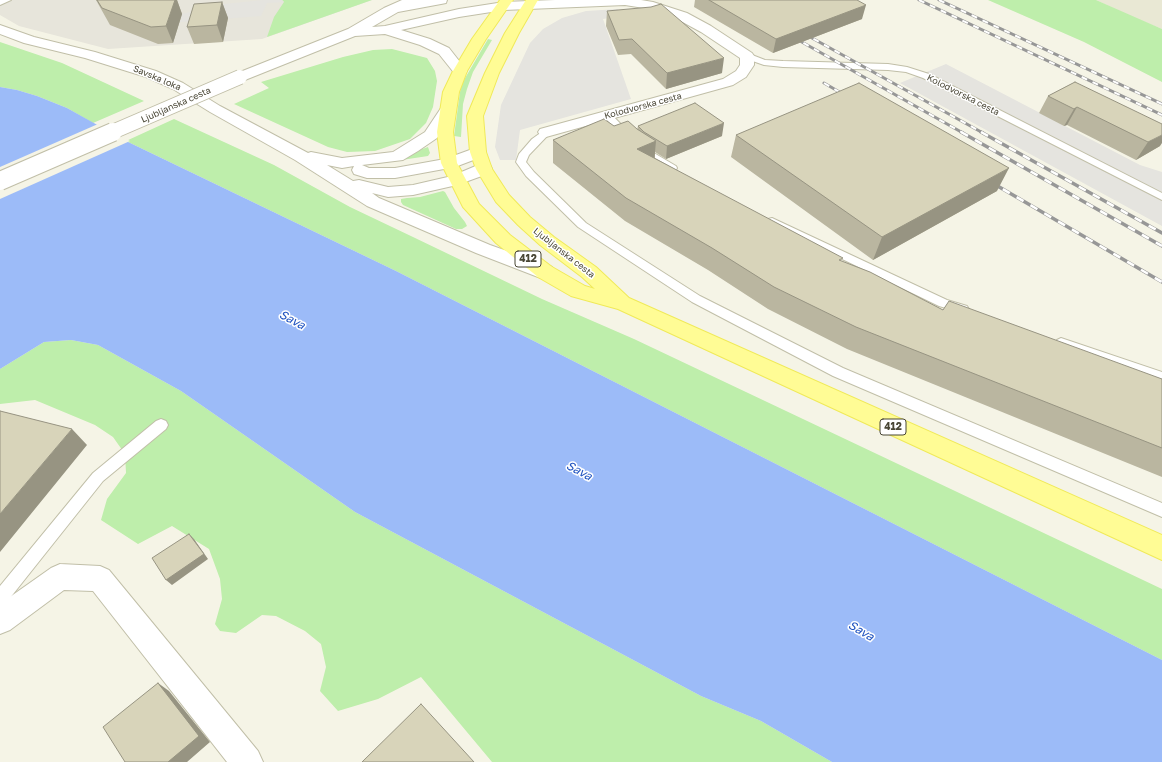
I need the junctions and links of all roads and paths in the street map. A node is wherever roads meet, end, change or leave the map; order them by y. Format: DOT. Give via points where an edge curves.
graph roads {
  1 [pos="8,0"];
  2 [pos="413,0"];
  3 [pos="441,0"];
  4 [pos="487,0"];
  5 [pos="0,3"];
  6 [pos="505,3"];
  7 [pos="531,3"];
  8 [pos="389,11"];
  9 [pos="0,29"];
  10 [pos="385,30"];
  11 [pos="354,32"];
  12 [pos="747,56"];
  13 [pos="460,71"];
  14 [pos="448,108"];
  15 [pos="607,115"];
  16 [pos="546,132"];
  17 [pos="301,156"];
  18 [pos="481,161"];
  19 [pos="342,163"];
  20 [pos="453,171"];
  21 [pos="679,173"];
  22 [pos="0,181"];
  23 [pos="342,181"];
  24 [pos="1162,197"];
  25 [pos="763,217"];
  26 [pos="545,272"];
  27 [pos="625,304"];
  28 [pos="973,313"];
  29 [pos="1049,338"];
  30 [pos="1162,377"];
  31 [pos="161,425"];
  32 [pos="1162,510"];
  33 [pos="1162,548"];
  34 [pos="0,598"];
  35 [pos="0,620"];
  36 [pos="247,762"];
  1 -- 5 [label="lane"];
  2 -- 8 [label="street, Ljubljanska cesta"];
  3 -- 8 [label="street, Ljubljanska cesta"];
  4 -- 6 [label="street, Ljubljanska cesta"];
  6 -- 7 [label="street, Ljubljanska cesta"];
  6 -- 10 [label="street, Ljubljanska cesta"];
  6 -- 13 [label="main road, 412"];
  7 -- 12 [label="street, Kolodvorska cesta" via="625,1 653,6 682,16"];
  7 -- 18 [label="main road, Ljubljanska cesta / 412" via="512,33 474,116"];
  8 -- 11 [label="street, Ljubljanska cesta"];
  9 -- 17 [label="street, Savska loka" via="29,40 151,74 178,86"];
  10 -- 11 [label="street, Ljubljanska cesta"];
  10 -- 13 [label="street, Ljubljanska cesta" via="426,42 444,51"];
  11 -- 22 [label="street, Ljubljanska cesta, bridge" via="240,76"];
  12 -- 15 [label="street, Kolodvorska cesta" via="748,65 741,74 728,82"];
  12 -- 24 [label="lane, Kolodvorska cesta" via="764,62 783,64 888,67 926,76"];
  13 -- 14 [label="main road, 412" via="451,92"];
  14 -- 19 [label="street" via="431,135 402,154"];
  14 -- 20 [label="main road, 412" via="444,132"];
  15 -- 16 [label="street, Kolodvorska cesta"];
  15 -- 21 [label="lane" via="639,148"];
  16 -- 32 [label="lane" via="524,154 521,162 530,174 582,225 696,299 838,372"];
  17 -- 19 [label="street"];
  17 -- 23 [label="street, Savska loka"];
  18 -- 20 [label="street"];
  18 -- 27 [label="main road, Ljubljanska cesta / 412" via="502,198 524,221"];
  19 -- 20 [label="street" via="367,173"];
  20 -- 23 [label="street" via="413,190 388,192"];
  20 -- 26 [label="main road, 412" via="472,207 503,239"];
  23 -- 26 [label="street, Savska loka" via="373,202 483,250"];
  25 -- 28 [label="lane" via="943,302"];
  26 -- 27 [label="main road, 412" via="578,291"];
  27 -- 33 [label="main road, 412"];
  29 -- 30 [label="lane"];
  31 -- 34 [label="lane" via="98,477"];
  35 -- 36 [label="street" via="60,577 100,579"];
}
